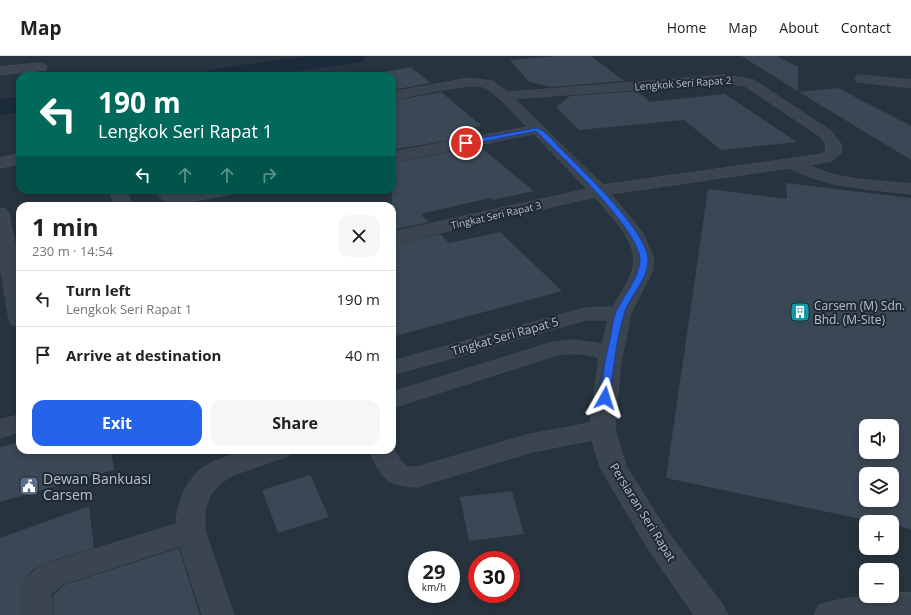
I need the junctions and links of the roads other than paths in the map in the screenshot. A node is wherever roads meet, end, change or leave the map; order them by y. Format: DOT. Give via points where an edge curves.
graph roads {
  1 [pos="41,67"];
  2 [pos="0,71"];
  3 [pos="861,78"];
  4 [pos="911,84"];
  5 [pos="396,95"];
  6 [pos="504,96"];
  7 [pos="537,129"];
  8 [pos="396,156"];
  9 [pos="16,160"];
  10 [pos="0,162"];
  11 [pos="792,163"];
  12 [pos="911,189"];
  13 [pos="599,191"];
  14 [pos="167,194"];
  15 [pos="229,194"];
  16 [pos="0,213"];
  17 [pos="396,237"];
  18 [pos="6,274"];
  19 [pos="16,307"];
  20 [pos="620,313"];
  21 [pos="611,354"];
  22 [pos="396,367"];
  23 [pos="396,399"];
  24 [pos="16,424"];
  25 [pos="0,429"];
  26 [pos="602,429"];
  27 [pos="254,454"];
  28 [pos="383,454"];
  29 [pos="223,459"];
  30 [pos="190,532"];
  31 [pos="911,608"];
  32 [pos="37,615"];
  33 [pos="218,615"];
  34 [pos="712,615"];
  35 [pos="830,615"];
  1 -- 2 [label="street"];
  3 -- 4 [label="street"];
  5 -- 6 [label="street, Persiaran Seri Rapat" via="469,82 488,84"];
  6 -- 7 [label="street, Persiaran Seri Rapat"];
  6 -- 11 [label="street, Lengkok Seri Rapat 2" via="740,80 826,134 833,144 834,152 827,158"];
  7 -- 8 [label="street"];
  7 -- 13 [label="street, Persiaran Seri Rapat"];
  9 -- 10 [label="street"];
  11 -- 12 [label="street" via="822,177"];
  11 -- 13 [label="street, Lengkok Seri Rapat 2"];
  13 -- 17 [label="street, Tingkat Seri Rapat 3"];
  13 -- 20 [label="street, Persiaran Seri Rapat" via="634,233 644,259 642,272"];
  14 -- 15 [label="street" via="184,198"];
  16 -- 18 [label="street"];
  18 -- 19 [label="street"];
  20 -- 21 [label="street, Persiaran Seri Rapat"];
  20 -- 22 [label="street, Tingkat Seri Rapat 5" via="585,314"];
  21 -- 23 [label="street" via="595,348 568,346 553,349"];
  21 -- 26 [label="street, Persiaran Seri Rapat"];
  24 -- 25 [label="street"];
  26 -- 28 [label="street" via="530,443 416,477 400,476"];
  26 -- 34 [label="street, Persiaran Seri Rapat" via="613,467 657,539"];
  27 -- 29 [label="street"];
  29 -- 30 [label="street" via="199,490 191,510"];
  30 -- 32 [label="street" via="52,575 38,585 35,596"];
  30 -- 33 [label="street"];
  31 -- 35 [label="street" via="893,607"];
}
